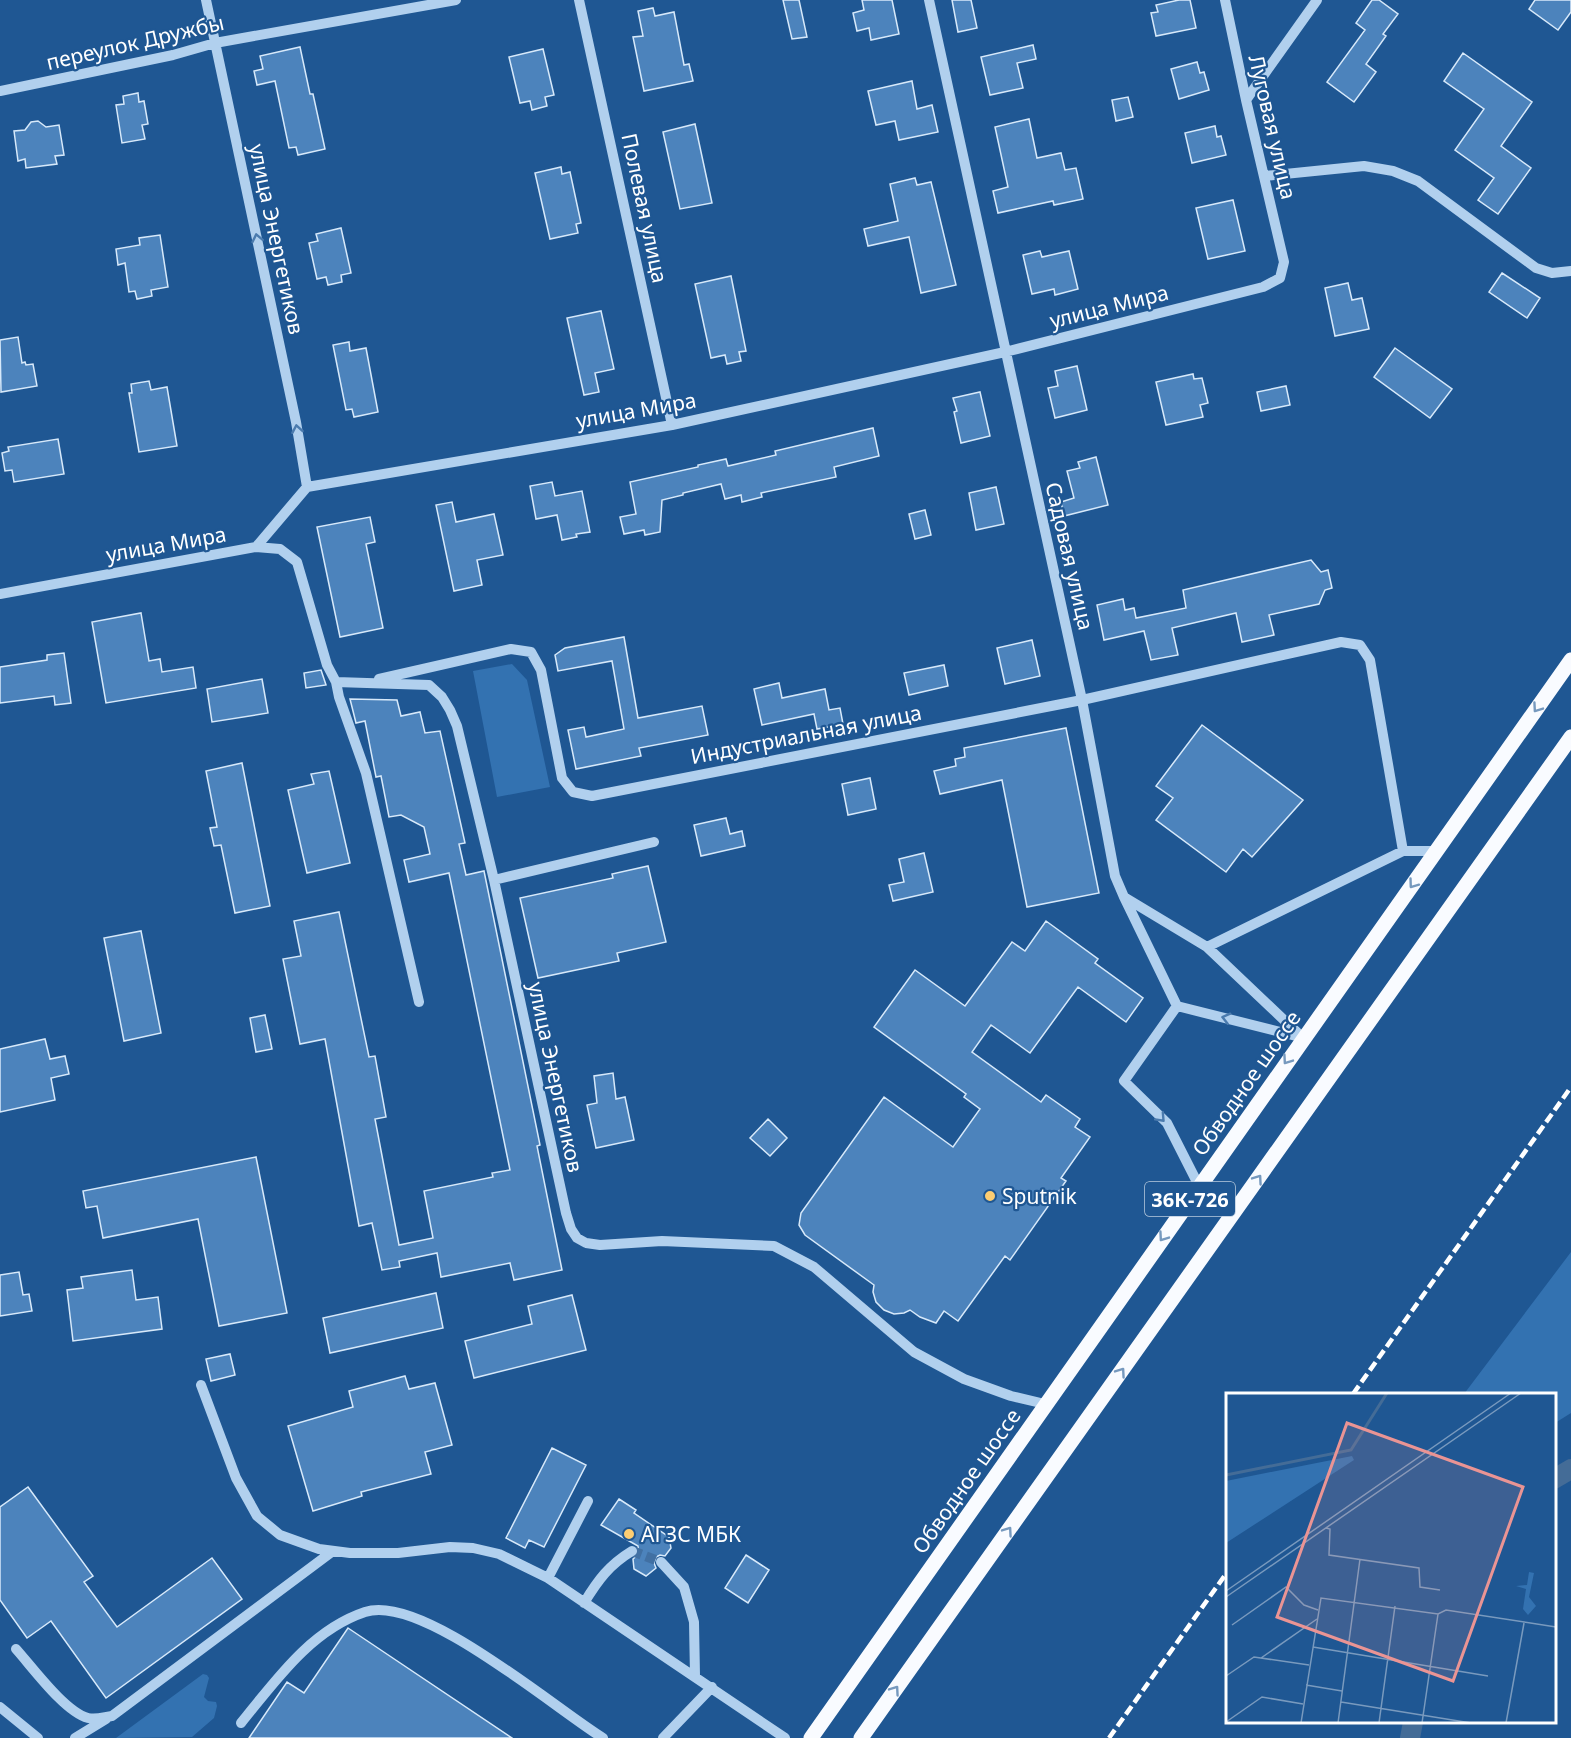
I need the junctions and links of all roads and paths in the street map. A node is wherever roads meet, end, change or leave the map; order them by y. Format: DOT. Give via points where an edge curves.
graph roads {
  1 [pos="206,0"];
  2 [pos="456,0"];
  3 [pos="579,0"];
  4 [pos="929,0"];
  5 [pos="1225,0"];
  6 [pos="1317,0"];
  7 [pos="215,43"];
  8 [pos="0,91"];
  9 [pos="1246,100"];
  10 [pos="1264,176"];
  11 [pos="1284,262"];
  12 [pos="1570,271"];
  13 [pos="1005,352"];
  14 [pos="672,425"];
  15 [pos="307,487"];
  16 [pos="256,547"];
  17 [pos="0,594"];
  18 [pos="1571,660"];
  19 [pos="336,681"];
  20 [pos="364,683"];
  21 [pos="1082,700"];
  22 [pos="1571,737"];
  23 [pos="654,842"];
  24 [pos="1402,851"];
  25 [pos="1437,851"];
  26 [pos="494,880"];
  27 [pos="1124,897"];
  28 [pos="1208,947"];
  29 [pos="419,1002"];
  30 [pos="1177,1006"];
  31 [pos="1303,1038"];
  32 [pos="1199,1186"];
  33 [pos="201,1385"];
  34 [pos="1045,1404"];
  35 [pos="588,1500"];
  36 [pos="333,1551"];
  37 [pos="632,1551"];
  38 [pos="661,1562"];
  39 [pos="548,1578"];
  40 [pos="584,1603"];
  41 [pos="15,1649"];
  42 [pos="695,1676"];
  43 [pos="712,1687"];
  44 [pos="0,1707"];
  45 [pos="112,1716"];
  46 [pos="241,1723"];
  47 [pos="38,1738"];
  48 [pos="75,1738"];
  49 [pos="603,1738"];
  50 [pos="663,1738"];
  51 [pos="785,1738"];
  52 [pos="811,1738"];
  53 [pos="861,1738"];
  1 -- 7 [label="street, улица Энергетиков"];
  2 -- 7 [label="street, переулок Дружбы"];
  3 -- 14 [label="street, Полевая улица"];
  4 -- 13 [label="street, Садовая улица"];
  5 -- 9 [label="street, Луговая улица"];
  6 -- 9 [label="street"];
  7 -- 8 [label="street, переулок Дружбы"];
  15 -- 7 [label="street, улица Энергетиков, one-way"];
  9 -- 10 [label="street, Луговая улица"];
  10 -- 11 [label="street, Луговая улица"];
  10 -- 12 [label="street" via="1364,166 1393,171 1418,181 1536,268 1552,273"];
  11 -- 13 [label="street, улица Мира" via="1280,278 1263,287"];
  13 -- 14 [label="street, улица Мира"];
  13 -- 21 [label="street, Садовая улица"];
  14 -- 15 [label="street, улица Мира"];
  15 -- 16 [label="street, улица Мира"];
  16 -- 17 [label="street, улица Мира"];
  16 -- 19 [label="street" via="280,549 297,562 327,665"];
  18 -- 25 [label="main road, Обводное шоссе / 36К-726, one-way"];
  19 -- 20 [label="street, улица Энергетиков"];
  19 -- 29 [label="street" via="366,773"];
  20 -- 21 [label="street, Индустриальная улица" via="511,650 531,652 541,670 562,778 573,792 592,796"];
  20 -- 26 [label="street, улица Энергетиков" via="429,685 442,697 457,726"];
  21 -- 24 [label="street, Индустриальная улица" via="1341,642 1360,645 1370,660"];
  21 -- 27 [label="street, Садовая улица" via="1115,876"];
  53 -- 22 [label="main road, 36К-726, one-way"];
  23 -- 26 [label="street"];
  24 -- 25 [label="street"];
  24 -- 28 [label="street"];
  25 -- 31 [label="main road, Обводное шоссе / 36К-726, one-way"];
  26 -- 34 [label="street, улица Энергетиков" via="566,1213 578,1238 600,1245 662,1240 774,1246 814,1268 914,1352 964,1379"];
  27 -- 28 [label="street"];
  27 -- 30 [label="street, Садовая улица"];
  28 -- 31 [label="street"];
  31 -- 30 [label="street, one-way"];
  30 -- 32 [label="street, one-way" via="1124,1081 1167,1123"];
  31 -- 32 [label="main road, Обводное шоссе / 36К-726, one-way"];
  32 -- 34 [label="main road, Обводное шоссе / 36К-726, one-way"];
  33 -- 36 [label="street" via="236,1478 257,1516 280,1535"];
  34 -- 52 [label="main road, Обводное шоссе / 36К-726"];
  35 -- 39 [label="street"];
  36 -- 39 [label="street" via="398,1553 473,1548 499,1554"];
  36 -- 45 [label="street"];
  37 -- 40 [label="street" via="615,1561"];
  38 -- 42 [label="street" via="684,1587 694,1622"];
  39 -- 40 [label="street"];
  40 -- 42 [label="street"];
  41 -- 45 [label="street" via="71,1710 88,1718"];
  42 -- 43 [label="street"];
  43 -- 50 [label="street"];
  43 -- 51 [label="street"];
  44 -- 47 [label="street"];
  45 -- 48 [label="street"];
  46 -- 49 [label="street" via="285,1668 331,1627 368,1611 399,1611 446,1630"];
}
